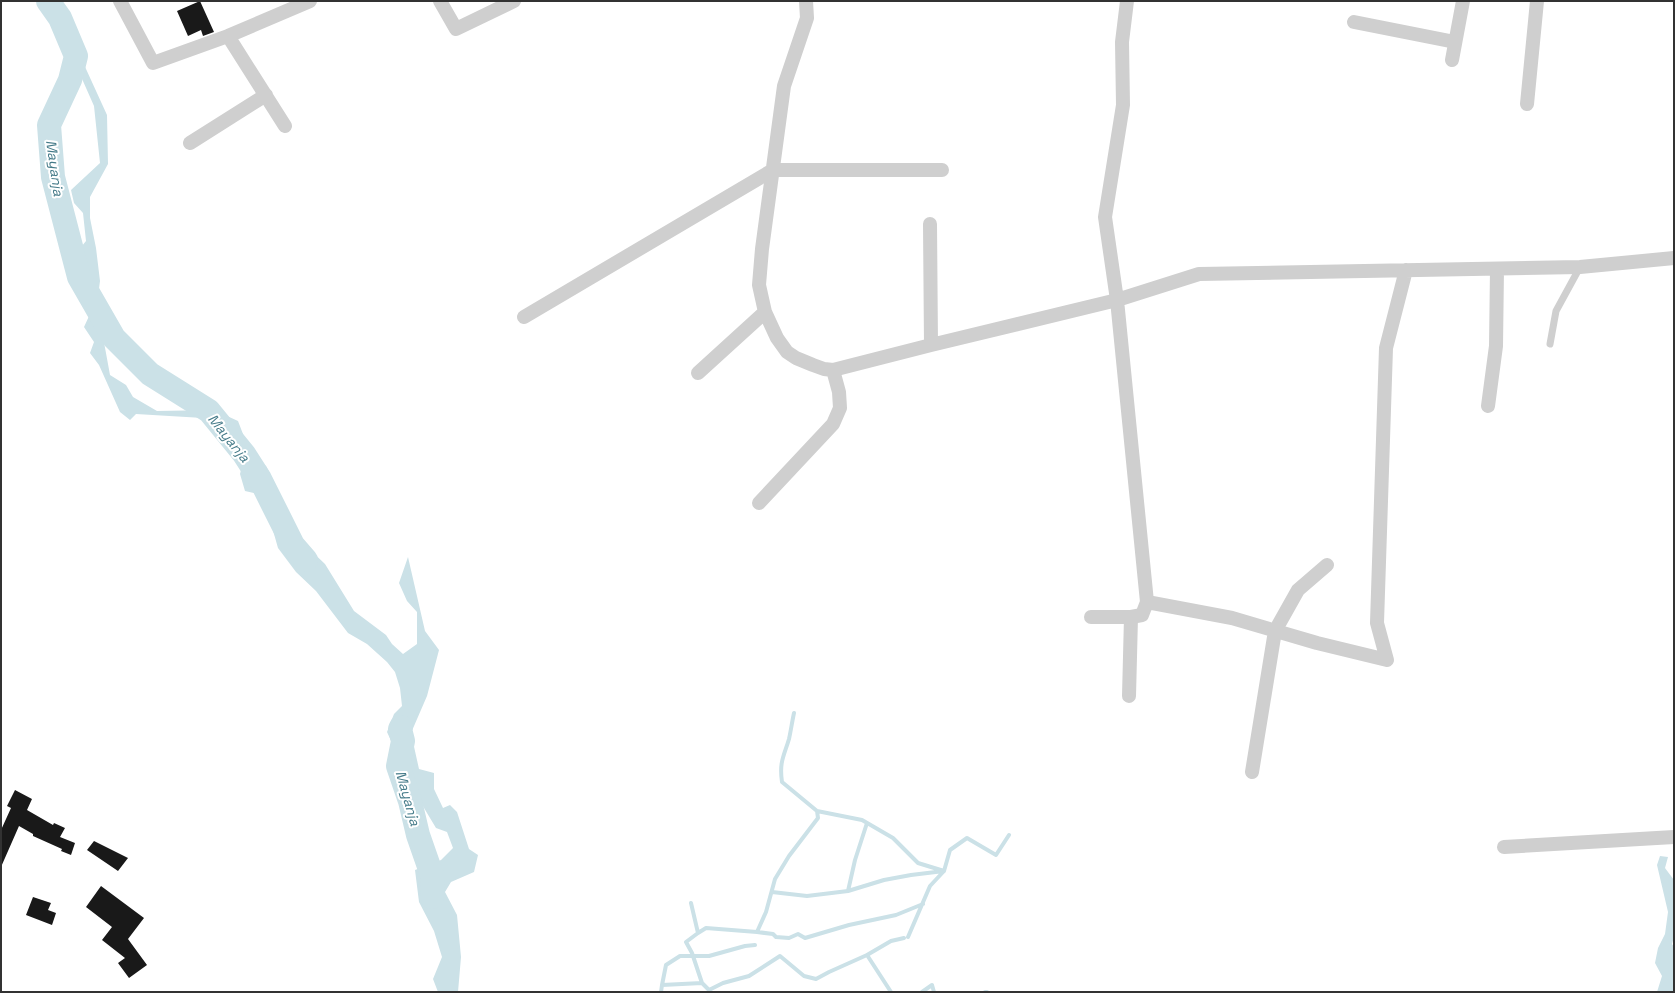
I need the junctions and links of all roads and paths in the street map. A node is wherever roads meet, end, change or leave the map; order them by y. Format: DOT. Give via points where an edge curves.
graph roads {
  1 [pos="120,1"];
  2 [pos="310,1"];
  3 [pos="440,1"];
  4 [pos="514,1"];
  5 [pos="806,1"];
  6 [pos="1127,1"];
  7 [pos="1463,1"];
  8 [pos="1537,1"];
  9 [pos="1354,22"];
  10 [pos="228,36"];
  11 [pos="1455,42"];
  12 [pos="1452,60"];
  13 [pos="266,96"];
  14 [pos="1527,104"];
  15 [pos="285,126"];
  16 [pos="190,143"];
  17 [pos="773,170"];
  18 [pos="942,170"];
  19 [pos="930,224"];
  20 [pos="1674,258"];
  21 [pos="1580,267"];
  22 [pos="1497,269"];
  23 [pos="1406,270"];
  24 [pos="1117,300"];
  25 [pos="765,312"];
  26 [pos="524,317"];
  27 [pos="1550,344"];
  28 [pos="931,345"];
  29 [pos="833,370"];
  30 [pos="698,373"];
  31 [pos="1488,406"];
  32 [pos="760,503"];
  33 [pos="1327,565"];
  34 [pos="1147,602"];
  35 [pos="1091,617"];
  36 [pos="1131,617"];
  37 [pos="1275,631"];
  38 [pos="1129,696"];
  39 [pos="1252,772"];
  40 [pos="1674,837"];
  41 [pos="1504,847"];
  1 -- 10 [label="street" via="153,63"];
  2 -- 10 [label="street"];
  3 -- 4 [label="street" via="456,29"];
  5 -- 17 [label="street" via="807,18 784,86"];
  6 -- 24 [label="street" via="1122,42 1123,105 1105,217"];
  7 -- 11 [label="street"];
  8 -- 14 [label="street"];
  9 -- 11 [label="street"];
  10 -- 13 [label="street"];
  11 -- 12 [label="street"];
  13 -- 15 [label="street"];
  13 -- 16 [label="street"];
  17 -- 18 [label="street"];
  17 -- 25 [label="street" via="759,285"];
  17 -- 26 [label="street"];
  19 -- 28 [label="street"];
  20 -- 21 [label="street"];
  21 -- 22 [label="street"];
  21 -- 27 [label="lane" via="1556,311"];
  22 -- 23 [label="street"];
  22 -- 31 [label="street" via="1496,346"];
  23 -- 24 [label="street" via="1199,274"];
  23 -- 37 [label="street" via="1386,348 1378,623 1387,660"];
  24 -- 28 [label="street"];
  24 -- 34 [label="street"];
  25 -- 29 [label="street" via="777,338 787,352 824,369"];
  25 -- 30 [label="street"];
  28 -- 29 [label="street"];
  29 -- 32 [label="street" via="840,408 833,424"];
  33 -- 37 [label="street" via="1298,590"];
  34 -- 36 [label="street" via="1142,615"];
  34 -- 37 [label="street" via="1232,618"];
  35 -- 36 [label="street"];
  36 -- 38 [label="street"];
  37 -- 39 [label="street"];
  40 -- 41 [label="street"];
}
